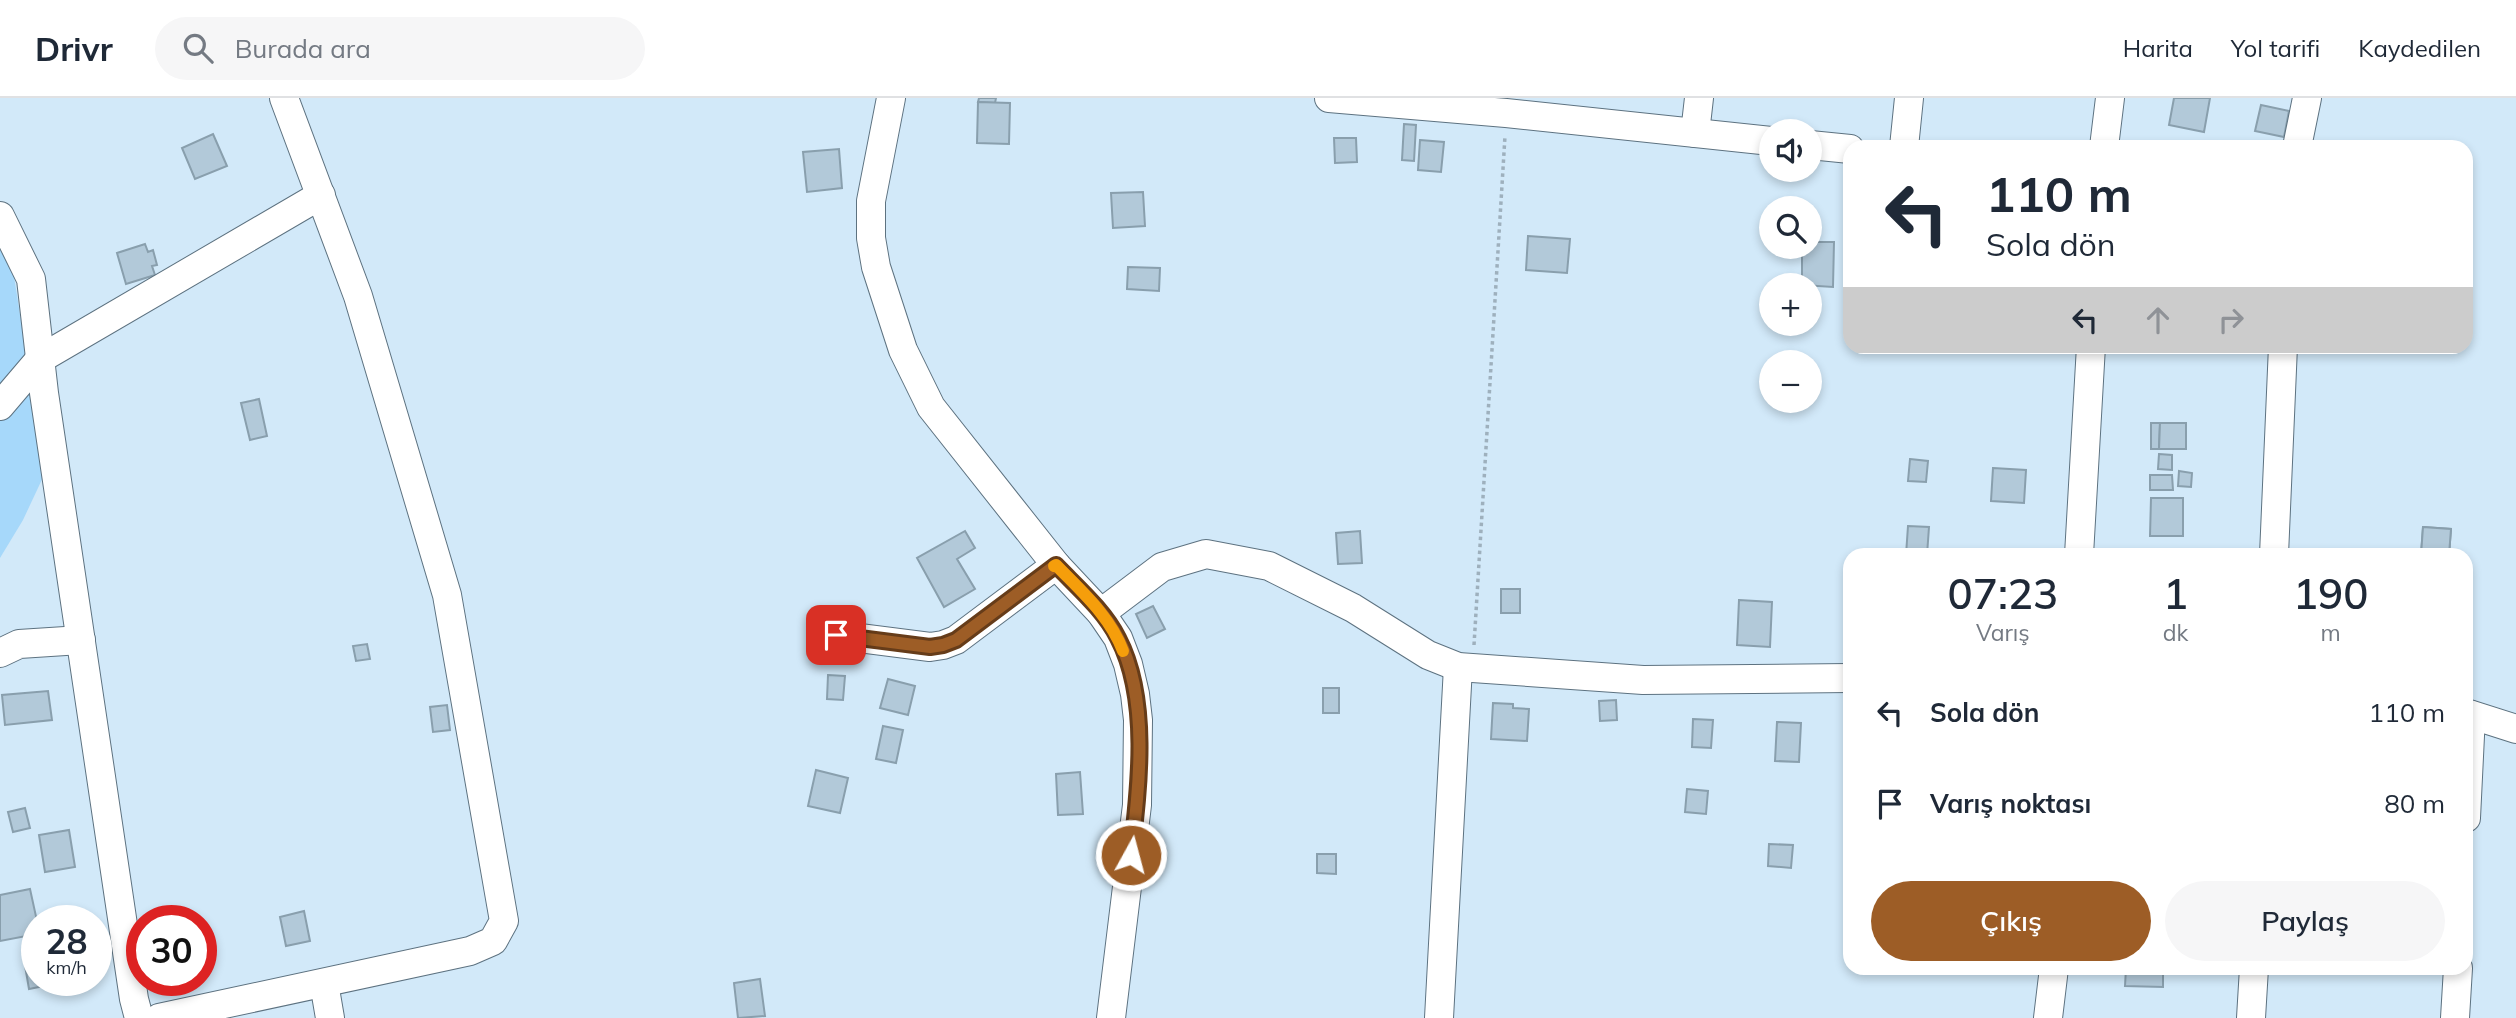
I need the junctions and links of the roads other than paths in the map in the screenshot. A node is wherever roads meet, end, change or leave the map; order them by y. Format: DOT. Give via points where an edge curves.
graph roads {
  1 [pos="284,98"];
  2 [pos="891,98"];
  3 [pos="1329,98"];
  4 [pos="1699,98"];
  5 [pos="1909,98"];
  6 [pos="2110,98"];
  7 [pos="2307,98"];
  8 [pos="1506,105"];
  9 [pos="1695,133"];
  10 [pos="1759,140"];
  11 [pos="1905,140"];
  12 [pos="2105,140"];
  13 [pos="2298,140"];
  14 [pos="1822,146"];
  15 [pos="1843,148"];
  16 [pos="321,195"];
  17 [pos="0,216"];
  18 [pos="2091,354"];
  19 [pos="2283,354"];
  20 [pos="40,359"];
  21 [pos="0,406"];
  22 [pos="2079,548"];
  23 [pos="2274,548"];
  24 [pos="1056,565"];
  25 [pos="1101,613"];
  26 [pos="836,635"];
  27 [pos="81,640"];
  28 [pos="0,653"];
  29 [pos="1465,668"];
  30 [pos="1843,678"];
  31 [pos="2473,716"];
  32 [pos="2516,729"];
  33 [pos="2053,975"];
  34 [pos="2253,975"];
  35 [pos="2458,975"];
  36 [pos="324,983"];
  37 [pos="139,1018"];
  38 [pos="159,1018"];
  39 [pos="330,1018"];
  40 [pos="1111,1018"];
  41 [pos="1439,1018"];
  42 [pos="2048,1018"];
  43 [pos="2251,1018"];
  44 [pos="2455,1018"];
  1 -- 16 [label="street"];
  2 -- 24 [label="street" via="873,190 872,238 876,267 904,350 931,407"];
  3 -- 8 [label="street"];
  4 -- 9 [label="street"];
  5 -- 11 [label="street"];
  6 -- 12 [label="street"];
  7 -- 13 [label="street"];
  8 -- 9 [label="street"];
  9 -- 10 [label="street"];
  14 -- 15 [label="street"];
  16 -- 20 [label="street"];
  16 -- 36 [label="street" via="358,296 447,595 504,921 493,941 470,951"];
  17 -- 20 [label="street" via="31,279"];
  18 -- 22 [label="street"];
  19 -- 23 [label="street"];
  20 -- 21 [label="street"];
  20 -- 27 [label="street"];
  24 -- 25 [label="street"];
  24 -- 26 [label="street" via="943,645"];
  25 -- 29 [label="street" via="1163,567 1206,555 1269,566 1353,608 1428,655"];
  25 -- 40 [label="street" via="1128,664 1138,720 1137,805"];
  27 -- 28 [label="street" via="19,644"];
  27 -- 37 [label="street"];
  29 -- 30 [label="street" via="1643,680"];
  29 -- 41 [label="street"];
  31 -- 32 [label="street"];
  33 -- 42 [label="street"];
  34 -- 43 [label="street"];
  35 -- 44 [label="street"];
  36 -- 38 [label="street"];
  36 -- 39 [label="street"];
}
